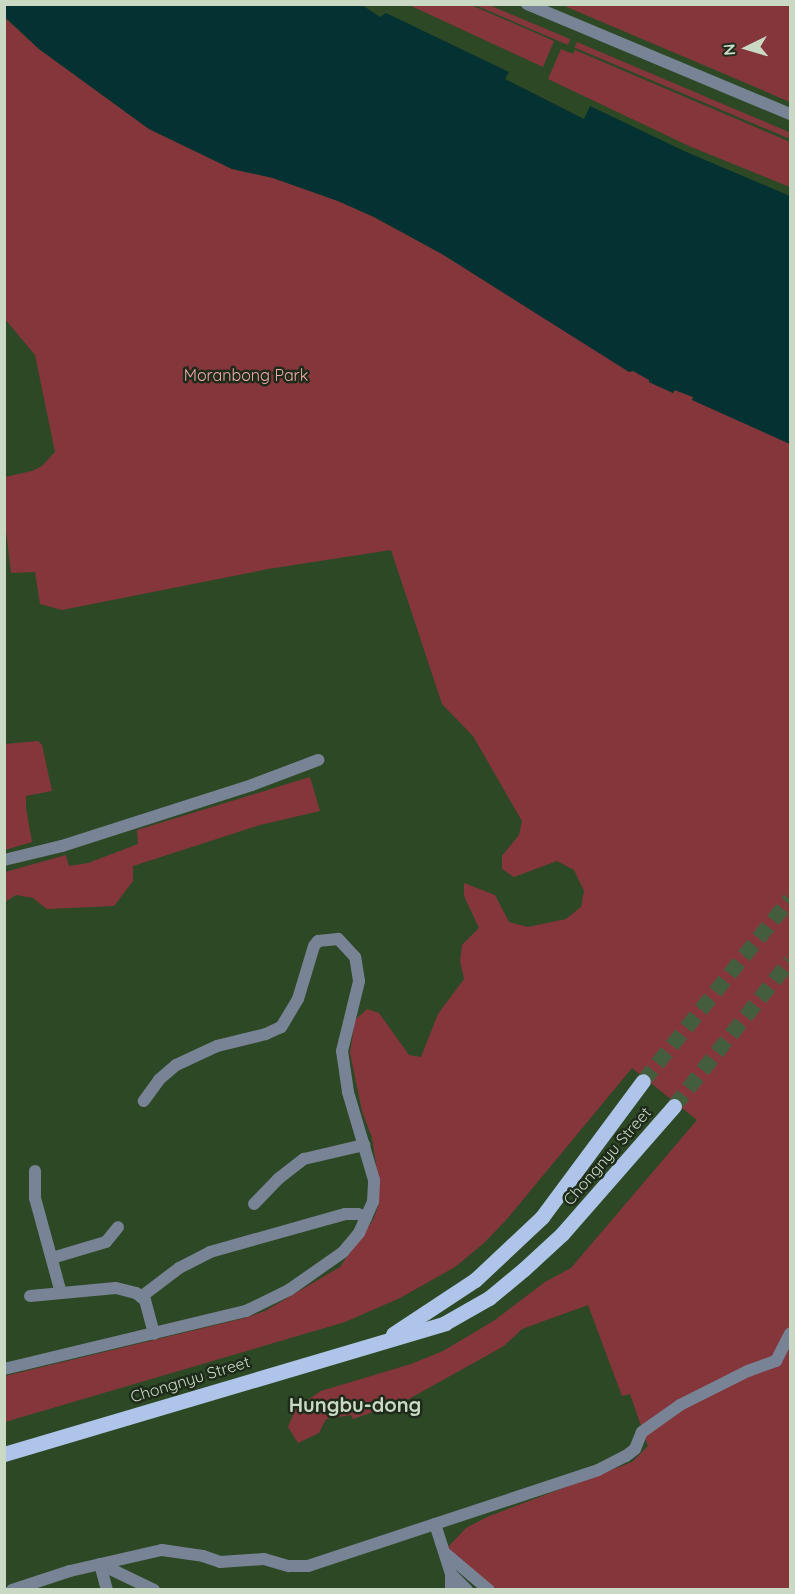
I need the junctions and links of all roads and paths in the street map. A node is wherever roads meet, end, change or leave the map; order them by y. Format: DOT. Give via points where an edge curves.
graph roads {
  1 [pos="527,4"];
  2 [pos="790,114"];
  3 [pos="318,760"];
  4 [pos="4,860"];
  5 [pos="643,1081"];
  6 [pos="144,1101"];
  7 [pos="674,1106"];
  8 [pos="364,1145"];
  9 [pos="35,1171"];
  10 [pos="254,1204"];
  11 [pos="366,1217"];
  12 [pos="118,1227"];
  13 [pos="51,1258"];
  14 [pos="61,1293"];
  15 [pos="30,1296"];
  16 [pos="141,1297"];
  17 [pos="790,1333"];
  18 [pos="154,1334"];
  19 [pos="386,1339"];
  20 [pos="4,1369"];
  21 [pos="4,1454"];
  22 [pos="435,1524"];
  23 [pos="444,1552"];
  24 [pos="100,1564"];
  25 [pos="451,1574"];
  26 [pos="139,1585"];
  27 [pos="37,1586"];
  28 [pos="12,1590"];
  29 [pos="107,1590"];
  30 [pos="154,1590"];
  31 [pos="451,1590"];
  32 [pos="467,1590"];
  33 [pos="489,1590"];
  1 -- 2 [label="street"];
  3 -- 4 [label="street" via="62,846"];
  5 -- 19 [label="main road, Chongnyu Street" via="542,1217 475,1280"];
  6 -- 8 [label="street" via="176,1065 217,1046 281,1027 298,999 314,946 318,941 338,939 358,966 359,981 342,1051 348,1092"];
  7 -- 19 [label="main road, Chongnyu Street" via="562,1234 489,1298 445,1323"];
  8 -- 10 [label="street" via="304,1160"];
  8 -- 11 [label="street" via="374,1180 373,1202"];
  9 -- 13 [label="street" via="35,1198"];
  11 -- 16 [label="street" via="345,1214 210,1252 179,1268"];
  11 -- 18 [label="street" via="343,1252 289,1290 246,1311"];
  12 -- 13 [label="street" via="106,1242"];
  13 -- 14 [label="street"];
  14 -- 15 [label="street"];
  14 -- 16 [label="street" via="116,1288"];
  16 -- 18 [label="street"];
  17 -- 22 [label="street" via="776,1361 748,1371 649,1425 635,1449 626,1456 598,1470"];
  18 -- 20 [label="street"];
  19 -- 21 [label="main road, Chongnyu Street"];
  22 -- 23 [label="street"];
  22 -- 24 [label="street" via="308,1566 264,1559 220,1562 162,1550"];
  23 -- 25 [label="street"];
  23 -- 33 [label="street"];
  24 -- 26 [label="street"];
  24 -- 27 [label="street"];
  24 -- 29 [label="street"];
  25 -- 31 [label="street"];
  25 -- 32 [label="street"];
  26 -- 30 [label="street"];
  27 -- 28 [label="street"];
}
